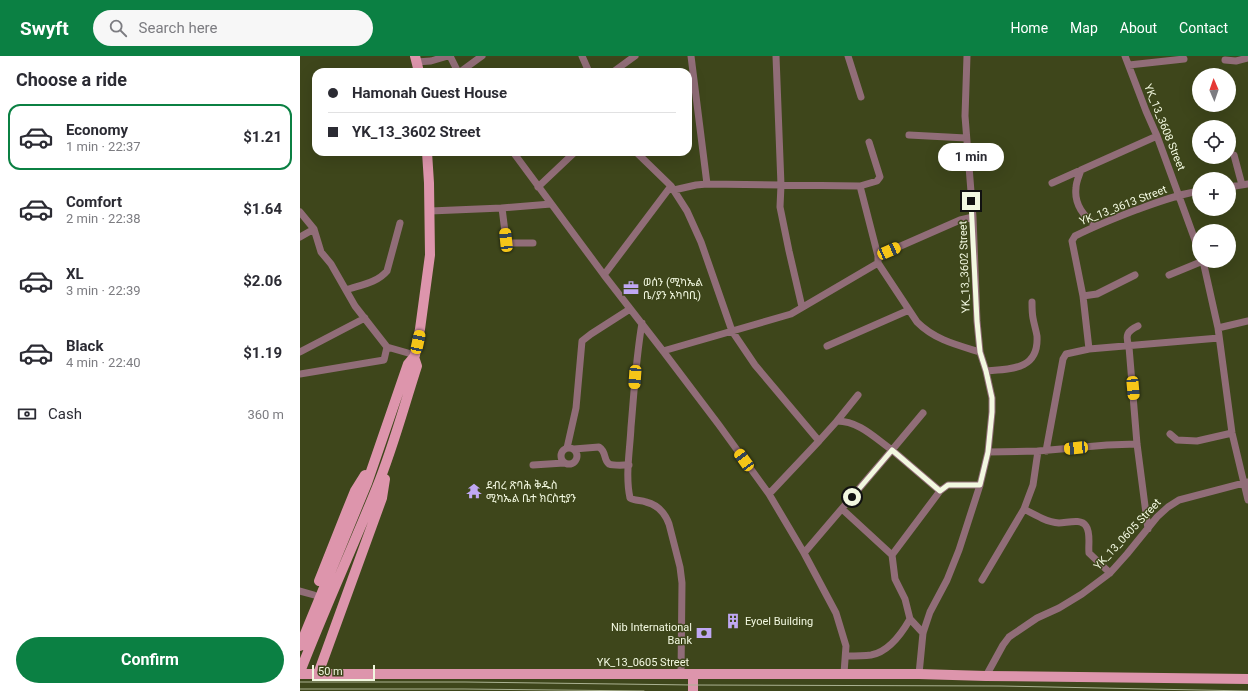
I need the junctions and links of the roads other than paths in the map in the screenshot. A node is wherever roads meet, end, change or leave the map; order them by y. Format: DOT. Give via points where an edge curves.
graph roads {
  1 [pos="449,56"];
  2 [pos="482,56"];
  3 [pos="582,56"];
  4 [pos="635,56"];
  5 [pos="691,56"];
  6 [pos="776,56"];
  7 [pos="848,56"];
  8 [pos="967,56"];
  9 [pos="1125,56"];
  10 [pos="1248,58"];
  11 [pos="1184,59"];
  12 [pos="1225,60"];
  13 [pos="417,63"];
  14 [pos="1129,65"];
  15 [pos="456,68"];
  16 [pos="465,68"];
  17 [pos="587,68"];
  18 [pos="618,68"];
  19 [pos="861,97"];
  20 [pos="909,135"];
  21 [pos="1157,136"];
  22 [pos="966,138"];
  23 [pos="869,142"];
  24 [pos="427,156"];
  25 [pos="516,156"];
  26 [pos="571,156"];
  27 [pos="640,156"];
  28 [pos="1236,160"];
  29 [pos="1081,170"];
  30 [pos="1052,183"];
  31 [pos="707,184"];
  32 [pos="781,185"];
  33 [pos="1245,185"];
  34 [pos="860,186"];
  35 [pos="538,187"];
  36 [pos="672,188"];
  37 [pos="1192,192"];
  38 [pos="1179,195"];
  39 [pos="551,204"];
  40 [pos="502,208"];
  41 [pos="430,211"];
  42 [pos="300,212"];
  43 [pos="973,217"];
  44 [pos="400,223"];
  45 [pos="1097,225"];
  46 [pos="314,229"];
  47 [pos="1192,231"];
  48 [pos="300,237"];
  49 [pos="533,243"];
  50 [pos="878,256"];
  51 [pos="878,264"];
  52 [pos="1192,266"];
  53 [pos="1205,268"];
  54 [pos="604,275"];
  55 [pos="1135,275"];
  56 [pos="1169,275"];
  57 [pos="346,290"];
  58 [pos="1083,296"];
  59 [pos="1032,302"];
  60 [pos="802,307"];
  61 [pos="630,309"];
  62 [pos="909,310"];
  63 [pos="365,318"];
  64 [pos="1248,321"];
  65 [pos="642,323"];
  66 [pos="1138,326"];
  67 [pos="1218,328"];
  68 [pos="732,332"];
  69 [pos="1219,338"];
  70 [pos="827,346"];
  71 [pos="387,347"];
  72 [pos="1130,347"];
  73 [pos="1089,349"];
  74 [pos="663,351"];
  75 [pos="300,352"];
  76 [pos="980,352"];
  77 [pos="415,356"];
  78 [pos="986,371"];
  79 [pos="300,374"];
  80 [pos="858,395"];
  81 [pos="923,413"];
  82 [pos="837,421"];
  83 [pos="1232,433"];
  84 [pos="1170,434"];
  85 [pos="819,441"];
  86 [pos="1137,444"];
  87 [pos="570,448"];
  88 [pos="892,450"];
  89 [pos="1039,451"];
  90 [pos="988,452"];
  91 [pos="564,463"];
  92 [pos="534,465"];
  93 [pos="629,465"];
  94 [pos="385,466"];
  95 [pos="372,468"];
  96 [pos="1246,482"];
  97 [pos="980,485"];
  98 [pos="940,491"];
  99 [pos="769,494"];
  100 [pos="1248,500"];
  101 [pos="842,508"];
  102 [pos="1024,509"];
  103 [pos="1148,529"];
  104 [pos="804,552"];
  105 [pos="892,555"];
  106 [pos="1110,573"];
  107 [pos="982,580"];
  108 [pos="300,591"];
  109 [pos="314,595"];
  110 [pos="910,619"];
  111 [pos="300,627"];
  112 [pos="923,633"];
  113 [pos="300,646"];
  114 [pos="846,656"];
  115 [pos="300,673"];
  116 [pos="318,674"];
  117 [pos="681,674"];
  118 [pos="693,674"];
  119 [pos="844,674"];
  120 [pos="919,674"];
  121 [pos="986,676"];
  122 [pos="1248,679"];
  123 [pos="693,691"];
  1 -- 13 [label="street"];
  1 -- 15 [label="street"];
  2 -- 16 [label="street"];
  3 -- 17 [label="street"];
  4 -- 18 [label="street"];
  5 -- 31 [label="street"];
  6 -- 32 [label="street"];
  7 -- 19 [label="street"];
  8 -- 22 [label="street, YK_13_3602 Street"];
  9 -- 14 [label="street, YK_13_3608 Street"];
  10 -- 12 [label="street"];
  11 -- 14 [label="street"];
  14 -- 21 [label="street, YK_13_3608 Street"];
  20 -- 22 [label="street"];
  21 -- 29 [label="street"];
  21 -- 38 [label="street, YK_13_3608 Street"];
  22 -- 43 [label="street, YK_13_3602 Street"];
  23 -- 34 [label="street" via="880,177 877,181"];
  24 -- 41 [label="main road"];
  25 -- 35 [label="street"];
  26 -- 35 [label="street"];
  27 -- 36 [label="street"];
  28 -- 33 [label="street"];
  29 -- 30 [label="street"];
  29 -- 45 [label="street" via="1076,188 1077,200 1085,216"];
  31 -- 32 [label="street"];
  31 -- 36 [label="street"];
  32 -- 34 [label="street"];
  32 -- 60 [label="street" via="780,207"];
  34 -- 50 [label="street"];
  35 -- 39 [label="street"];
  36 -- 54 [label="street"];
  36 -- 68 [label="street" via="687,211 701,242"];
  37 -- 38 [label="street, YK_13_3613 Street"];
  38 -- 45 [label="street, YK_13_3613 Street"];
  38 -- 47 [label="street, YK_13_3608 Street"];
  39 -- 40 [label="street"];
  39 -- 54 [label="street"];
  40 -- 41 [label="street"];
  40 -- 49 [label="street" via="507,243"];
  41 -- 77 [label="main road" via="430,255"];
  42 -- 46 [label="street"];
  43 -- 50 [label="street" via="960,220"];
  43 -- 76 [label="street, YK_13_3602 Street"];
  44 -- 57 [label="street" via="387,271 383,276"];
  45 -- 58 [label="street, YK_13_3613 Street" via="1075,236 1072,241"];
  46 -- 48 [label="street"];
  46 -- 57 [label="street" via="322,252"];
  50 -- 51 [label="street"];
  51 -- 60 [label="street"];
  51 -- 62 [label="street"];
  52 -- 56 [label="street"];
  53 -- 67 [label="street"];
  54 -- 61 [label="street"];
  55 -- 58 [label="street" via="1096,294"];
  57 -- 63 [label="street"];
  58 -- 73 [label="street, YK_13_3613 Street"];
  59 -- 78 [label="street" via="1037,343 1033,357 1018,367"];
  60 -- 68 [label="street" via="792,314"];
  61 -- 65 [label="street"];
  61 -- 87 [label="street" via="582,341"];
  62 -- 70 [label="street"];
  62 -- 76 [label="street" via="925,331 938,339"];
  63 -- 71 [label="street"];
  63 -- 75 [label="street"];
  64 -- 67 [label="street"];
  65 -- 74 [label="street"];
  65 -- 93 [label="street" via="637,350"];
  66 -- 72 [label="street" via="1130,329 1127,334"];
  67 -- 69 [label="street"];
  68 -- 74 [label="street"];
  68 -- 85 [label="street" via="755,366"];
  69 -- 72 [label="street"];
  69 -- 83 [label="street"];
  71 -- 77 [label="street"];
  71 -- 79 [label="street" via="384,360"];
  72 -- 73 [label="street"];
  72 -- 86 [label="street"];
  73 -- 89 [label="street" via="1066,354 1063,359"];
  74 -- 99 [label="street"];
  76 -- 78 [label="street, YK_13_3602 Street"];
  77 -- 94 [label="main road" via="417,366"];
  77 -- 95 [label="main road" via="408,364"];
  78 -- 90 [label="street, YK_13_3602 Street" via="992,398"];
  80 -- 82 [label="street"];
  81 -- 88 [label="street"];
  82 -- 85 [label="street"];
  82 -- 88 [label="street" via="846,421 862,427"];
  83 -- 84 [label="street" via="1191,441 1177,440"];
  83 -- 96 [label="street"];
  85 -- 99 [label="street"];
  86 -- 89 [label="street"];
  86 -- 103 [label="street"];
  87 -- 91 [label="street" via="561,453"];
  87 -- 91 [label="street" via="577,456 574,463"];
  87 -- 93 [label="street" via="599,447 609,464"];
  88 -- 98 [label="street"];
  88 -- 101 [label="street"];
  89 -- 90 [label="street"];
  89 -- 102 [label="street" via="1033,485"];
  90 -- 97 [label="street, YK_13_3602 Street"];
  91 -- 92 [label="street"];
  93 -- 117 [label="street" via="630,498 659,508 667,517 680,567"];
  94 -- 115 [label="main road"];
  94 -- 116 [label="main road" via="382,498"];
  95 -- 109 [label="main road" via="355,491"];
  95 -- 113 [label="main road"];
  96 -- 100 [label="street"];
  96 -- 103 [label="street, YK_13_0605 Street" via="1179,500 1168,506"];
  97 -- 98 [label="street" via="948,485"];
  97 -- 112 [label="street, YK_13_3602 Street" via="959,550"];
  98 -- 105 [label="street"];
  99 -- 104 [label="street"];
  101 -- 104 [label="street"];
  101 -- 105 [label="street"];
  102 -- 106 [label="street" via="1053,522 1084,523 1087,527 1089,553"];
  102 -- 107 [label="street"];
  103 -- 106 [label="street, YK_13_0605 Street"];
  104 -- 114 [label="street" via="836,613 846,646"];
  105 -- 110 [label="street" via="895,579"];
  106 -- 121 [label="street, YK_13_0605 Street" via="1082,594 1037,618 1009,637"];
  108 -- 109 [label="street"];
  109 -- 111 [label="main road"];
  110 -- 112 [label="street"];
  110 -- 114 [label="street" via="903,632 883,650 873,654"];
  112 -- 120 [label="street, YK_13_3602 Street"];
  114 -- 119 [label="street"];
  115 -- 116 [label="main road, YK_13_0605 Street"];
  116 -- 117 [label="main road, YK_13_0605 Street"];
  117 -- 118 [label="main road, YK_13_0605 Street"];
  118 -- 119 [label="main road, YK_13_0605 Street"];
  118 -- 123 [label="main road"];
  119 -- 120 [label="main road, YK_13_0605 Street"];
  120 -- 121 [label="main road, YK_13_0605 Street"];
  121 -- 122 [label="main road, YK_13_0605 Street"];
}
